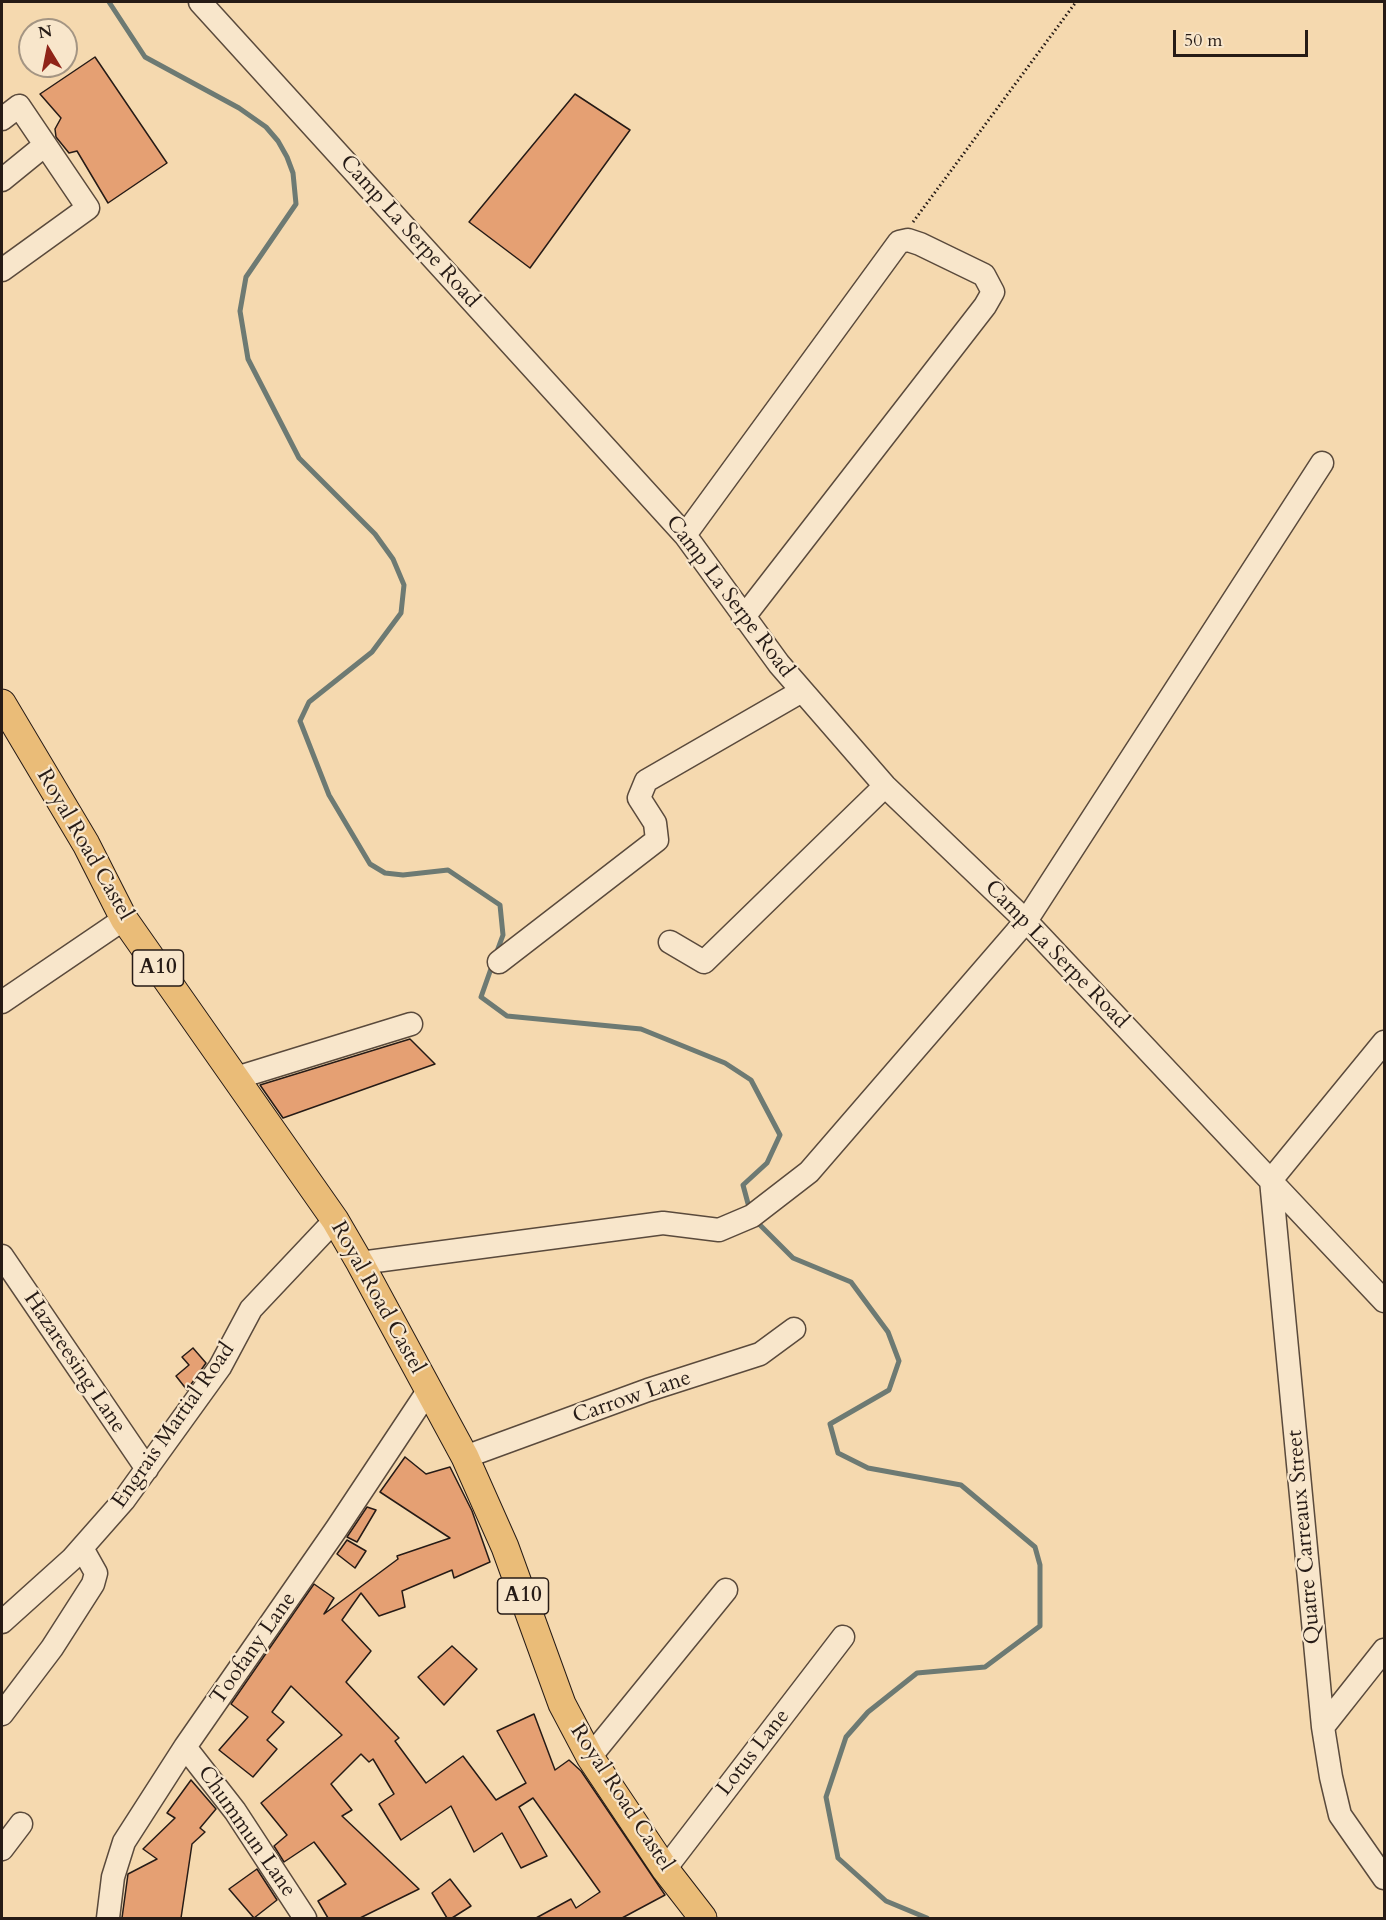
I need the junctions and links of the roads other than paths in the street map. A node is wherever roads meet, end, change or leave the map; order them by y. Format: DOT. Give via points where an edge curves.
graph roads {
  1 [pos="200,2"];
  2 [pos="2,119"];
  3 [pos="45,145"];
  4 [pos="2,180"];
  5 [pos="2,270"];
  6 [pos="1322,463"];
  7 [pos="685,535"];
  8 [pos="743,618"];
  9 [pos="802,691"];
  10 [pos="2,703"];
  11 [pos="885,786"];
  12 [pos="124,919"];
  13 [pos="1026,921"];
  14 [pos="670,942"];
  15 [pos="499,962"];
  16 [pos="2,1002"];
  17 [pos="411,1024"];
  18 [pos="1384,1042"];
  19 [pos="236,1078"];
  20 [pos="1271,1180"];
  21 [pos="335,1220"];
  22 [pos="2,1256"];
  23 [pos="360,1263"];
  24 [pos="1384,1301"];
  25 [pos="794,1329"];
  26 [pos="428,1390"];
  27 [pos="465,1457"];
  28 [pos="147,1469"];
  29 [pos="82,1548"];
  30 [pos="726,1590"];
  31 [pos="2,1622"];
  32 [pos="843,1637"];
  33 [pos="1384,1650"];
  34 [pos="2,1714"];
  35 [pos="1323,1727"];
  36 [pos="185,1747"];
  37 [pos="590,1757"];
  38 [pos="21,1824"];
  39 [pos="2,1849"];
  40 [pos="665,1869"];
  41 [pos="1384,1878"];
  42 [pos="108,1918"];
  43 [pos="305,1918"];
  44 [pos="703,1918"];
  1 -- 7 [label="street, Camp La Serpe Road"];
  2 -- 3 [label="street" via="19,106"];
  3 -- 4 [label="street"];
  3 -- 5 [label="street" via="88,208"];
  6 -- 13 [label="street"];
  7 -- 8 [label="street, Camp La Serpe Road"];
  7 -- 8 [label="street" via="899,242 920,244 984,275 991,295"];
  8 -- 9 [label="street, Camp La Serpe Road"];
  9 -- 11 [label="street, Camp La Serpe Road"];
  9 -- 15 [label="street" via="646,781 639,798 655,823 657,840"];
  10 -- 12 [label="main road, Royal Road Castel / A10" via="86,844"];
  11 -- 13 [label="street, Camp La Serpe Road"];
  11 -- 14 [label="street" via="704,962"];
  12 -- 16 [label="street"];
  12 -- 19 [label="main road, Royal Road Castel / A10"];
  13 -- 20 [label="street, Camp La Serpe Road"];
  13 -- 23 [label="street" via="809,1172 740,1223 719,1230 663,1223"];
  17 -- 19 [label="street"];
  18 -- 20 [label="street"];
  19 -- 21 [label="main road, Royal Road Castel / A10"];
  20 -- 24 [label="street, Camp La Serpe Road"];
  20 -- 35 [label="street, Quatre Carreaux Street"];
  21 -- 23 [label="main road, Royal Road Castel / A10"];
  21 -- 28 [label="street, Engrais Martial Road" via="251,1309 220,1367"];
  22 -- 28 [label="street, Hazareesing Lane"];
  23 -- 26 [label="main road, Royal Road Castel / A10"];
  25 -- 27 [label="street, Carrow Lane" via="760,1354"];
  26 -- 27 [label="main road, Royal Road Castel / A10"];
  26 -- 36 [label="street, Toofany Lane"];
  27 -- 37 [label="main road, Royal Road Castel / A10" via="505,1547 562,1704"];
  28 -- 29 [label="street, Engrais Martial Road"];
  29 -- 31 [label="street, Engrais Martial Road"];
  29 -- 34 [label="street" via="96,1574 93,1584 52,1648"];
  30 -- 37 [label="street"];
  32 -- 40 [label="street, Lotus Lane"];
  33 -- 35 [label="street"];
  35 -- 41 [label="street, Quatre Carreaux Street" via="1340,1815"];
  36 -- 42 [label="street, Toofany Lane" via="124,1842 113,1877"];
  36 -- 43 [label="street, Chummun Lane" via="235,1811"];
  37 -- 40 [label="main road, Royal Road Castel / A10"];
  38 -- 39 [label="street"];
  40 -- 44 [label="main road, Royal Road Castel / A10"];
}
